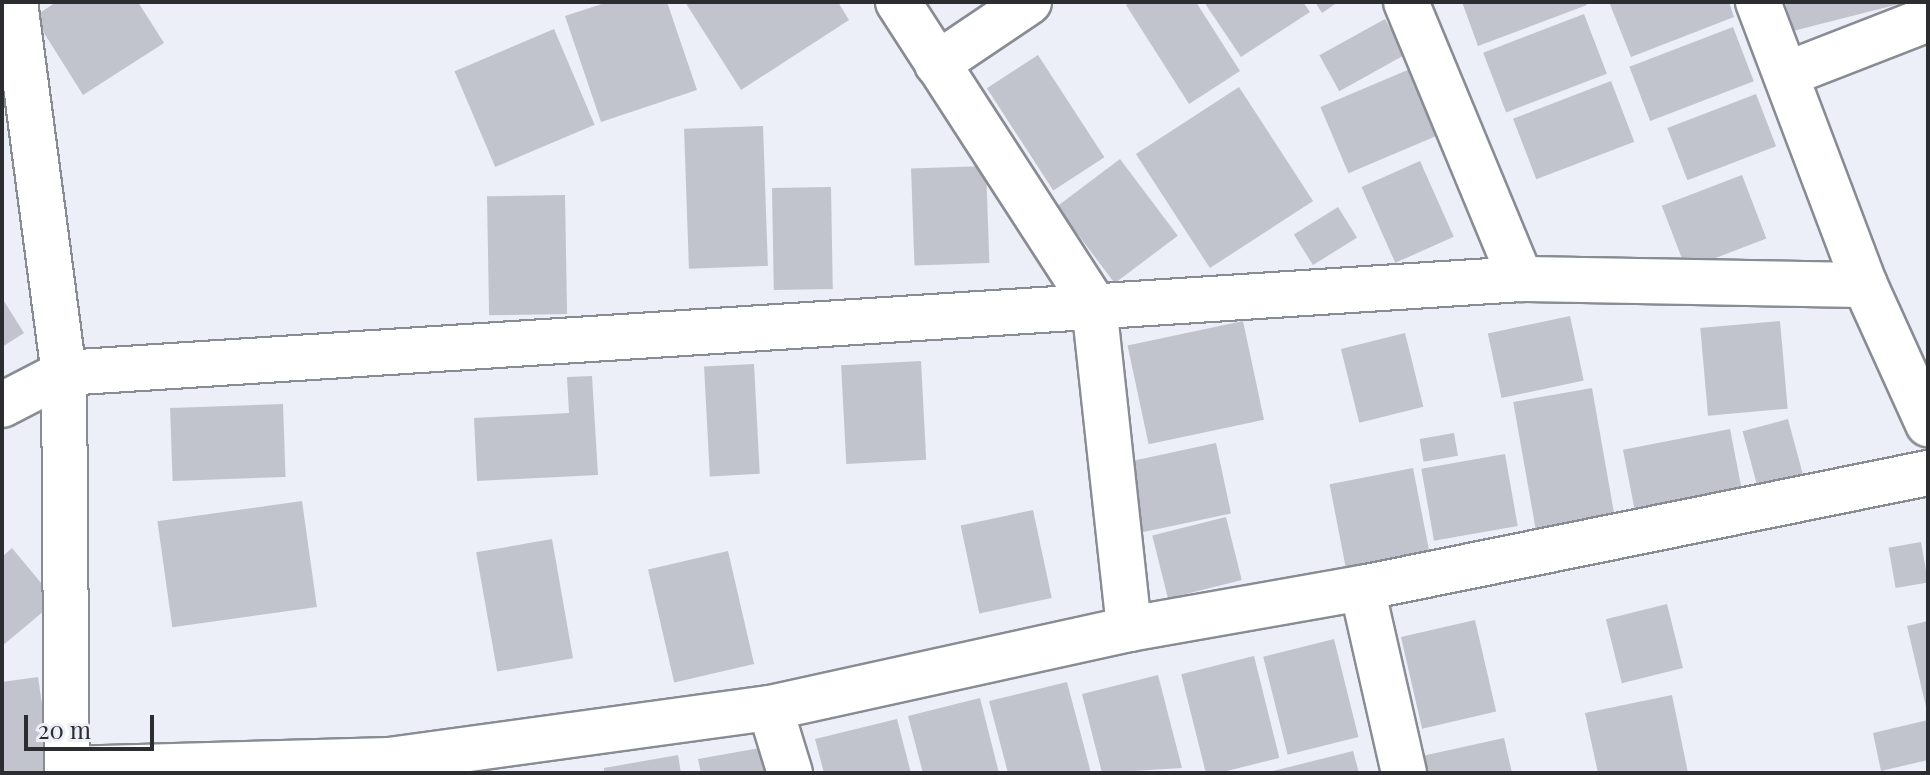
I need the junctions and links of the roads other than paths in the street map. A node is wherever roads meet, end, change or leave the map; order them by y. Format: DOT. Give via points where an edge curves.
graph roads {
  1 [pos="15,2"];
  2 [pos="898,2"];
  3 [pos="1029,2"];
  4 [pos="1406,2"];
  5 [pos="1758,2"];
  6 [pos="1928,19"];
  7 [pos="937,64"];
  8 [pos="1787,74"];
  9 [pos="16,123"];
  10 [pos="1521,279"];
  11 [pos="1865,285"];
  12 [pos="1094,305"];
  13 [pos="1914,361"];
  14 [pos="64,373"];
  15 [pos="2,405"];
  16 [pos="1928,424"];
  17 [pos="1928,473"];
  18 [pos="1362,588"];
  19 [pos="1129,629"];
  20 [pos="770,708"];
  21 [pos="390,767"];
  22 [pos="67,771"];
  23 [pos="790,773"];
  24 [pos="1404,773"];
  1 -- 9 [label="street"];
  2 -- 7 [label="street"];
  3 -- 7 [label="street"];
  4 -- 10 [label="street"];
  5 -- 8 [label="street"];
  6 -- 8 [label="street"];
  7 -- 12 [label="street"];
  8 -- 11 [label="street"];
  9 -- 14 [label="street"];
  10 -- 11 [label="street"];
  10 -- 12 [label="street"];
  11 -- 13 [label="street"];
  12 -- 14 [label="street"];
  12 -- 19 [label="street"];
  13 -- 16 [label="street"];
  14 -- 15 [label="street"];
  14 -- 22 [label="street"];
  17 -- 18 [label="street"];
  18 -- 19 [label="street"];
  18 -- 24 [label="street"];
  19 -- 20 [label="street"];
  20 -- 21 [label="street"];
  20 -- 23 [label="street"];
  21 -- 22 [label="street"];
}
